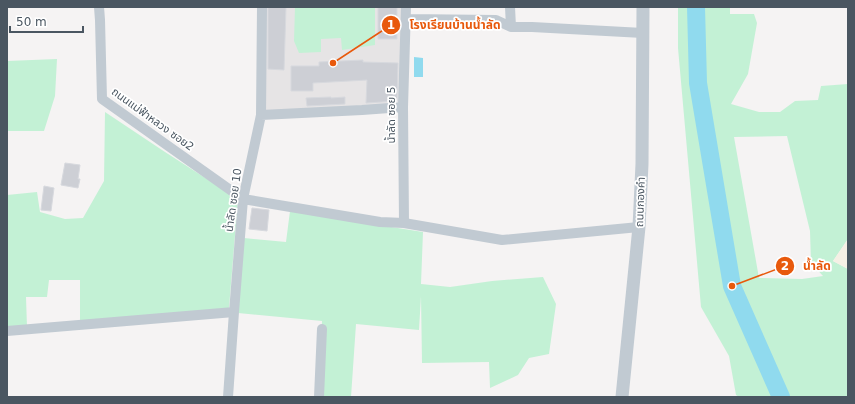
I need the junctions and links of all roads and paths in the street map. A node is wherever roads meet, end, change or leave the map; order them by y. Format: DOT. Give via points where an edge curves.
graph roads {
  1 [pos="99,7"];
  2 [pos="262,7"];
  3 [pos="406,7"];
  4 [pos="510,7"];
  5 [pos="643,7"];
  6 [pos="406,19"];
  7 [pos="511,27"];
  8 [pos="643,34"];
  9 [pos="403,107"];
  10 [pos="261,115"];
  11 [pos="243,199"];
  12 [pos="404,223"];
  13 [pos="639,227"];
  14 [pos="234,312"];
  15 [pos="322,328"];
  16 [pos="7,331"];
  17 [pos="228,397"];
  18 [pos="319,397"];
  19 [pos="622,397"];
  1 -- 11 [label="street, ถนนแม่ฟ้าหลวง ซอย2" via="102,99"];
  2 -- 10 [label="street, น้ำลัด ซอย 10"];
  3 -- 6 [label="street, น้ำลัด ซอย 5"];
  4 -- 7 [label="street"];
  5 -- 8 [label="street, ถนนกองคำ"];
  6 -- 7 [label="street" via="496,20"];
  6 -- 9 [label="street, น้ำลัด ซอย 5"];
  7 -- 8 [label="street"];
  8 -- 13 [label="street, ถนนกองคำ"];
  9 -- 10 [label="street"];
  9 -- 12 [label="street, น้ำลัด ซอย 5"];
  10 -- 11 [label="street, น้ำลัด ซอย 10"];
  11 -- 12 [label="street" via="380,222"];
  11 -- 14 [label="street, น้ำลัด ซอย 10"];
  12 -- 13 [label="street" via="502,240"];
  13 -- 19 [label="street, ถนนกองคำ"];
  14 -- 16 [label="street"];
  14 -- 17 [label="street, น้ำลัด ซอย 10"];
  15 -- 18 [label="street"];
}
